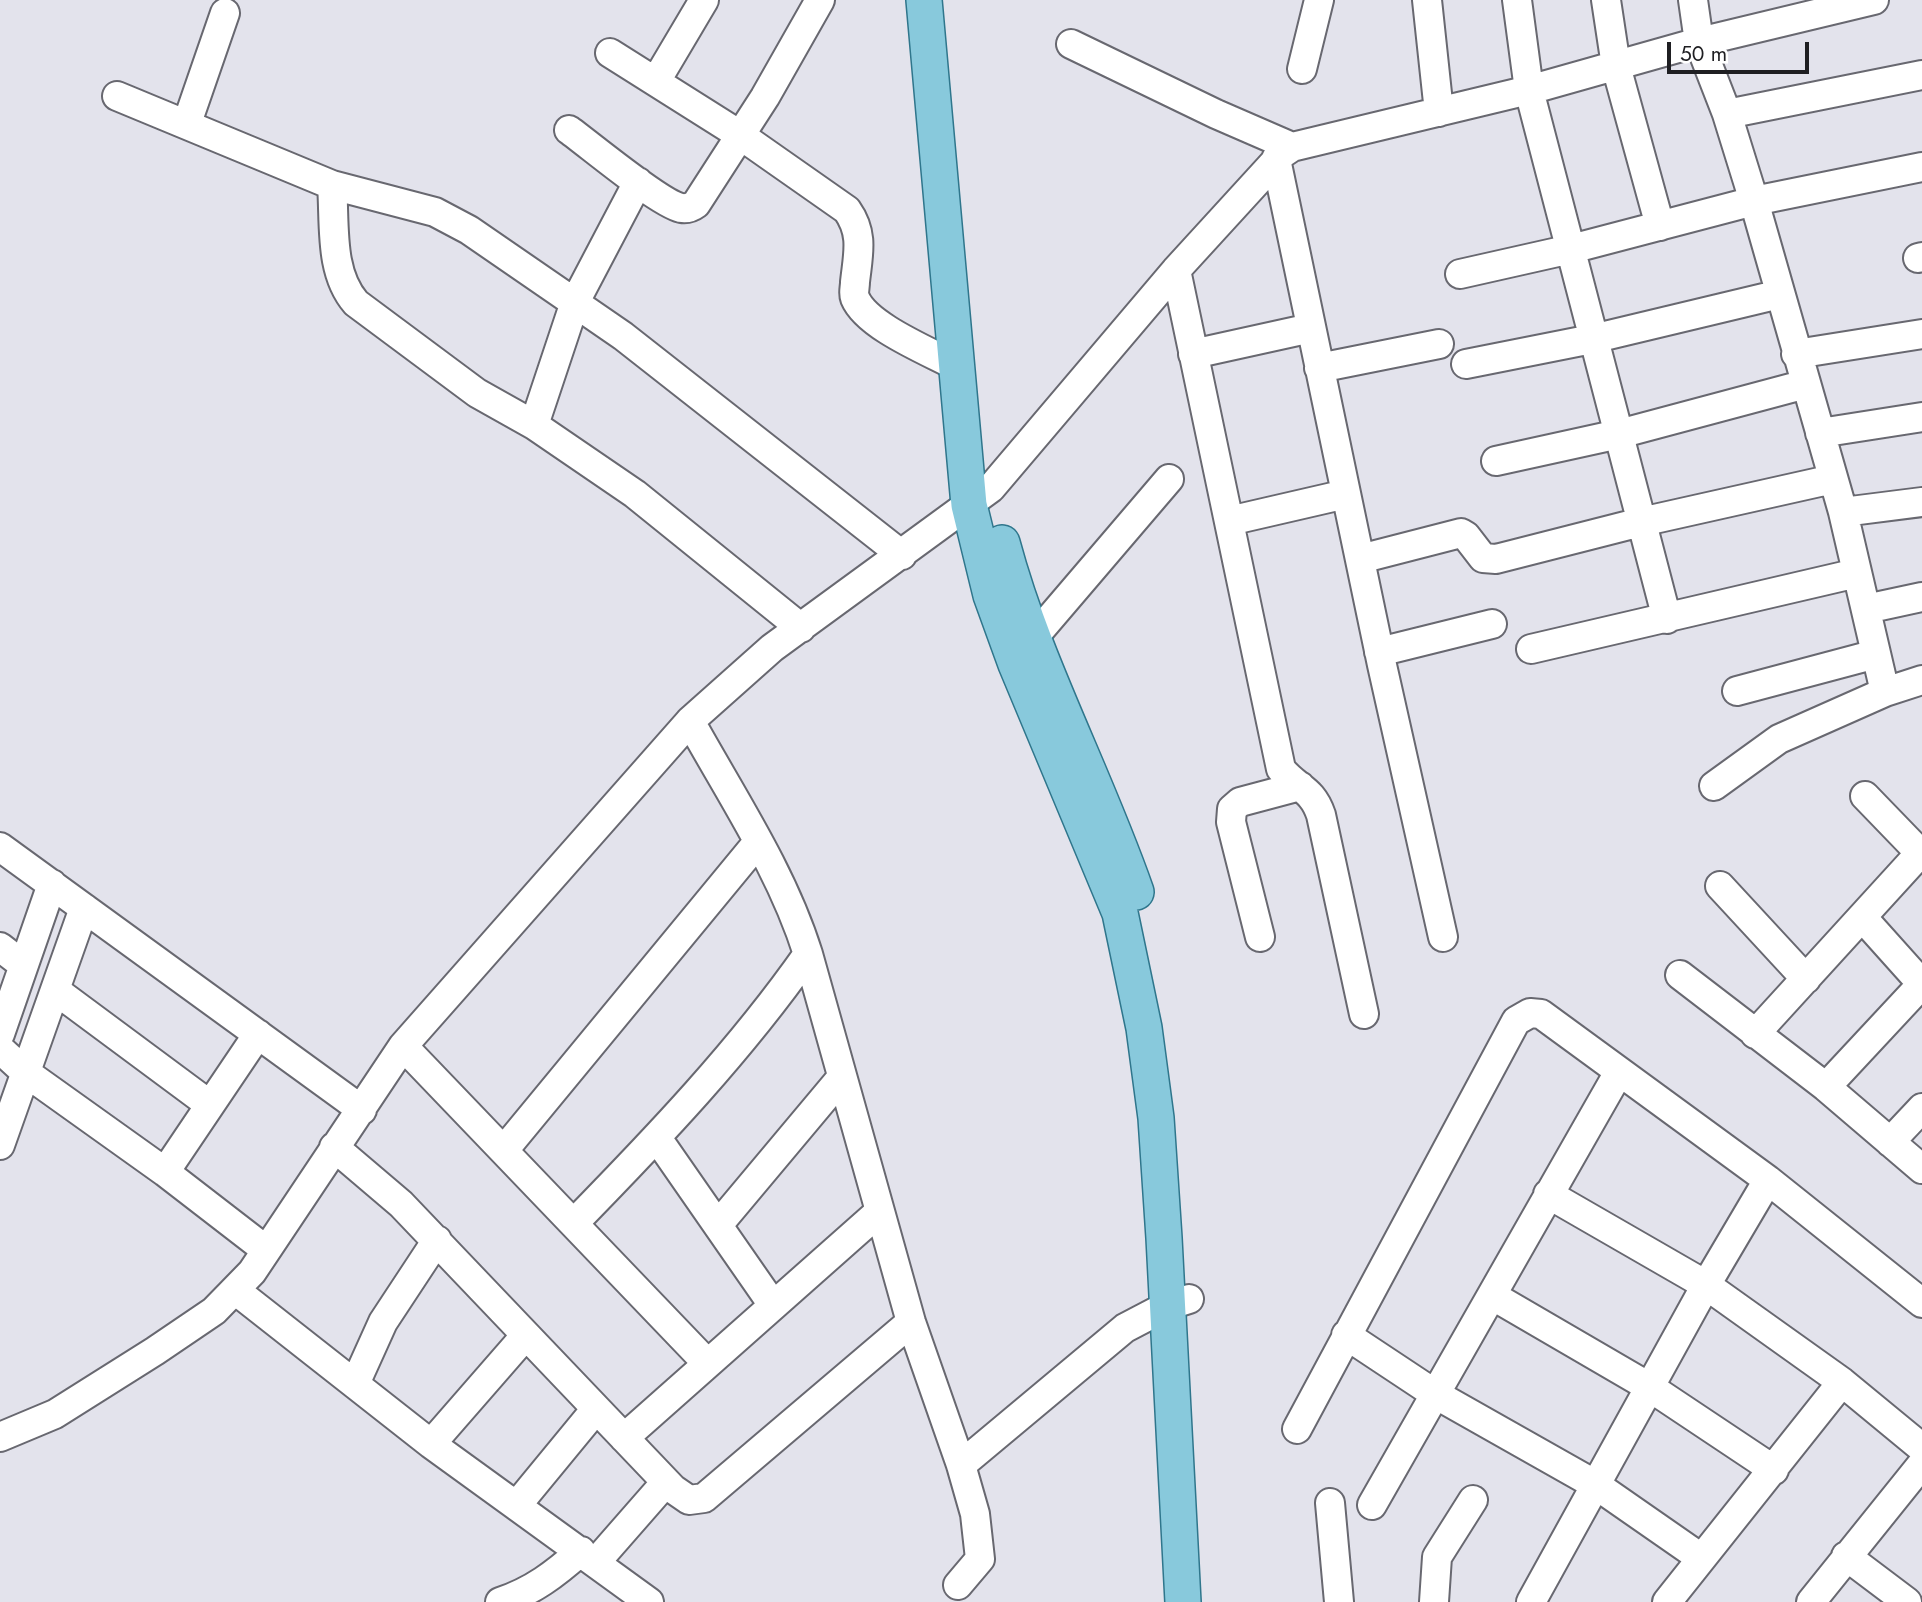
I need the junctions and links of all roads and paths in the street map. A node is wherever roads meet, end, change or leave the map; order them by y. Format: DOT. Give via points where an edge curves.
graph roads {
  1 [pos="704,0"];
  2 [pos="820,0"];
  3 [pos="924,0"];
  4 [pos="944,0"];
  5 [pos="1320,0"];
  6 [pos="1427,0"];
  7 [pos="1517,0"];
  8 [pos="1606,0"];
  9 [pos="1693,0"];
  10 [pos="1874,0"];
  11 [pos="1794,9"];
  12 [pos="225,13"];
  13 [pos="1699,42"];
  14 [pos="1072,44"];
  15 [pos="610,53"];
  16 [pos="1616,66"];
  17 [pos="1302,69"];
  18 [pos="1922,75"];
  19 [pos="656,80"];
  20 [pos="1528,90"];
  21 [pos="117,96"];
  22 [pos="1439,112"];
  23 [pos="1727,114"];
  24 [pos="187,123"];
  25 [pos="569,130"];
  26 [pos="740,135"];
  27 [pos="1284,153"];
  28 [pos="1922,167"];
  29 [pos="638,182"];
  30 [pos="332,185"];
  31 [pos="1754,201"];
  32 [pos="1660,226"];
  33 [pos="1571,249"];
  34 [pos="1176,270"];
  35 [pos="1460,274"];
  36 [pos="1780,294"];
  37 [pos="575,302"];
  38 [pos="1311,328"];
  39 [pos="1922,334"];
  40 [pos="1592,339"];
  41 [pos="1439,344"];
  42 [pos="1193,354"];
  43 [pos="1797,354"];
  44 [pos="1466,364"];
  45 [pos="958,367"];
  46 [pos="1319,368"];
  47 [pos="1806,384"];
  48 [pos="1922,417"];
  49 [pos="534,425"];
  50 [pos="1820,433"];
  51 [pos="1619,434"];
  52 [pos="1496,461"];
  53 [pos="1169,479"];
  54 [pos="1833,479"];
  55 [pos="1346,494"];
  56 [pos="980,497"];
  57 [pos="1922,502"];
  58 [pos="1843,512"];
  59 [pos="1229,522"];
  60 [pos="1641,522"];
  61 [pos="902,555"];
  62 [pos="1360,559"];
  63 [pos="1857,573"];
  64 [pos="1922,597"];
  65 [pos="1866,609"];
  66 [pos="1667,619"];
  67 [pos="1492,624"];
  68 [pos="801,628"];
  69 [pos="1034,637"];
  70 [pos="1531,649"];
  71 [pos="1379,652"];
  72 [pos="1876,654"];
  73 [pos="1922,680"];
  74 [pos="1737,691"];
  75 [pos="1885,692"];
  76 [pos="690,721"];
  77 [pos="1300,786"];
  78 [pos="1714,786"];
  79 [pos="1865,796"];
  80 [pos="758,842"];
  81 [pos="0,847"];
  82 [pos="1922,853"];
  83 [pos="52,884"];
  84 [pos="1720,886"];
  85 [pos="84,908"];
  86 [pos="1862,917"];
  87 [pos="1260,937"];
  88 [pos="1443,937"];
  89 [pos="0,947"];
  90 [pos="808,954"];
  91 [pos="22,964"];
  92 [pos="1680,975"];
  93 [pos="1806,979"];
  94 [pos="1922,984"];
  95 [pos="55,990"];
  96 [pos="1364,1014"];
  97 [pos="0,1034"];
  98 [pos="258,1034"];
  99 [pos="1755,1034"];
  100 [pos="403,1046"];
  101 [pos="0,1049"];
  102 [pos="25,1072"];
  103 [pos="1619,1072"];
  104 [pos="842,1077"];
  105 [pos="1826,1087"];
  106 [pos="210,1105"];
  107 [pos="1922,1108"];
  108 [pos="362,1110"];
  109 [pos="657,1138"];
  110 [pos="1890,1142"];
  111 [pos="0,1145"];
  112 [pos="334,1147"];
  113 [pos="504,1150"];
  114 [pos="1922,1169"];
  115 [pos="165,1172"];
  116 [pos="1768,1180"];
  117 [pos="1548,1194"];
  118 [pos="879,1212"];
  119 [pos="574,1223"];
  120 [pos="718,1225"];
  121 [pos="437,1240"];
  122 [pos="266,1250"];
  123 [pos="1706,1285"];
  124 [pos="235,1290"];
  125 [pos="1493,1296"];
  126 [pos="1178,1302"];
  127 [pos="1922,1303"];
  128 [pos="773,1305"];
  129 [pos="911,1322"];
  130 [pos="526,1335"];
  131 [pos="1346,1335"];
  132 [pos="707,1363"];
  133 [pos="1842,1382"];
  134 [pos="355,1384"];
  135 [pos="1651,1388"];
  136 [pos="1435,1394"];
  137 [pos="596,1409"];
  138 [pos="1297,1429"];
  139 [pos="0,1437"];
  140 [pos="624,1438"];
  141 [pos="431,1444"];
  142 [pos="1922,1448"];
  143 [pos="961,1465"];
  144 [pos="1774,1470"];
  145 [pos="1918,1477"];
  146 [pos="666,1482"];
  147 [pos="1597,1485"];
  148 [pos="1473,1500"];
  149 [pos="1330,1503"];
  150 [pos="517,1505"];
  151 [pos="1372,1505"];
  152 [pos="1846,1556"];
  153 [pos="588,1557"];
  154 [pos="1701,1558"];
  155 [pos="958,1585"];
  156 [pos="500,1602"];
  157 [pos="649,1602"];
  158 [pos="1183,1602"];
  159 [pos="1203,1602"];
  160 [pos="1339,1602"];
  161 [pos="1434,1602"];
  162 [pos="1531,1602"];
  163 [pos="1667,1602"];
  164 [pos="1811,1602"];
  165 [pos="1907,1602"];
  1 -- 19 [label="street"];
  2 -- 26 [label="street"];
  3 -- 45 [label="main road"];
  4 -- 56 [label="main road" via="952,53"];
  5 -- 17 [label="street"];
  6 -- 22 [label="street"];
  7 -- 20 [label="street"];
  8 -- 16 [label="street"];
  9 -- 13 [label="street"];
  10 -- 11 [label="street"];
  11 -- 13 [label="street"];
  12 -- 24 [label="street"];
  13 -- 16 [label="street"];
  13 -- 23 [label="street"];
  14 -- 27 [label="street" via="1216,114"];
  15 -- 19 [label="street"];
  16 -- 20 [label="street"];
  16 -- 32 [label="street"];
  18 -- 23 [label="street"];
  19 -- 26 [label="street"];
  20 -- 22 [label="street"];
  20 -- 33 [label="street"];
  21 -- 24 [label="street"];
  22 -- 27 [label="street"];
  23 -- 31 [label="street"];
  24 -- 30 [label="street"];
  25 -- 29 [label="street"];
  26 -- 29 [label="street" via="690,208 680,208"];
  26 -- 45 [label="street" via="847,209 860,237 854,296 862,309 873,320"];
  27 -- 34 [label="street"];
  27 -- 38 [label="street"];
  28 -- 31 [label="street"];
  29 -- 37 [label="street"];
  30 -- 37 [label="street" via="435,212"];
  30 -- 49 [label="street" via="337,265 343,288 356,303 477,393"];
  31 -- 32 [label="street"];
  31 -- 36 [label="street"];
  32 -- 33 [label="street"];
  33 -- 35 [label="street"];
  33 -- 40 [label="street"];
  34 -- 42 [label="street"];
  34 -- 56 [label="street"];
  36 -- 40 [label="street"];
  36 -- 43 [label="street"];
  37 -- 49 [label="street"];
  37 -- 61 [label="street"];
  38 -- 42 [label="street"];
  38 -- 46 [label="street"];
  39 -- 43 [label="street"];
  40 -- 44 [label="street"];
  40 -- 51 [label="street"];
  41 -- 46 [label="street"];
  42 -- 59 [label="street"];
  43 -- 47 [label="street"];
  45 -- 56 [label="main road"];
  46 -- 55 [label="street"];
  47 -- 50 [label="street"];
  47 -- 51 [label="street"];
  48 -- 50 [label="street"];
  49 -- 68 [label="street" via="635,494"];
  50 -- 54 [label="street"];
  51 -- 52 [label="street"];
  51 -- 60 [label="street"];
  53 -- 69 [label="street"];
  54 -- 58 [label="street"];
  54 -- 60 [label="street"];
  55 -- 59 [label="street"];
  55 -- 62 [label="street"];
  56 -- 61 [label="street"];
  56 -- 69 [label="main road"];
  56 -- 126 [label="main road" via="991,595 1121,913 1142,1015"];
  57 -- 58 [label="street"];
  58 -- 63 [label="street"];
  59 -- 77 [label="street" via="1281,769"];
  60 -- 62 [label="street" via="1496,559 1478,555 1461,533"];
  60 -- 66 [label="street"];
  61 -- 68 [label="street"];
  62 -- 71 [label="street"];
  63 -- 65 [label="street"];
  63 -- 66 [label="street"];
  64 -- 65 [label="street"];
  65 -- 72 [label="street"];
  66 -- 70 [label="street"];
  67 -- 71 [label="street"];
  68 -- 76 [label="street"];
  69 -- 126 [label="main road" via="1127,869 1152,962 1172,1059"];
  71 -- 88 [label="street"];
  72 -- 74 [label="street"];
  72 -- 75 [label="street"];
  73 -- 75 [label="street"];
  75 -- 78 [label="street" via="1779,739"];
  76 -- 80 [label="street"];
  76 -- 100 [label="street"];
  77 -- 87 [label="street" via="1240,802 1232,809 1231,822"];
  77 -- 96 [label="street" via="1315,799 1321,815"];
  79 -- 82 [label="street"];
  80 -- 90 [label="street" via="789,902"];
  80 -- 113 [label="street"];
  81 -- 83 [label="street"];
  82 -- 86 [label="street"];
  83 -- 85 [label="street"];
  83 -- 91 [label="street"];
  84 -- 93 [label="street"];
  85 -- 95 [label="street"];
  85 -- 98 [label="street"];
  86 -- 93 [label="street"];
  86 -- 94 [label="street"];
  89 -- 91 [label="street"];
  90 -- 104 [label="street"];
  90 -- 109 [label="street"];
  91 -- 97 [label="street"];
  92 -- 99 [label="street"];
  93 -- 99 [label="street"];
  94 -- 105 [label="street"];
  95 -- 102 [label="street"];
  95 -- 106 [label="street"];
  98 -- 106 [label="street"];
  98 -- 108 [label="street"];
  99 -- 105 [label="street"];
  100 -- 108 [label="street"];
  100 -- 113 [label="street"];
  101 -- 102 [label="street"];
  102 -- 111 [label="street"];
  102 -- 115 [label="street"];
  103 -- 116 [label="street"];
  103 -- 117 [label="street"];
  103 -- 131 [label="street" via="1541,1014 1521,1016 1463,1114"];
  104 -- 118 [label="street"];
  104 -- 120 [label="street"];
  105 -- 110 [label="street"];
  106 -- 115 [label="street"];
  107 -- 110 [label="street"];
  108 -- 112 [label="street"];
  109 -- 119 [label="street"];
  109 -- 120 [label="street"];
  110 -- 114 [label="street"];
  112 -- 121 [label="street"];
  112 -- 122 [label="street"];
  113 -- 119 [label="street"];
  115 -- 122 [label="street"];
  116 -- 123 [label="street"];
  116 -- 127 [label="street"];
  117 -- 123 [label="street"];
  117 -- 125 [label="street"];
  118 -- 128 [label="street"];
  118 -- 129 [label="street"];
  119 -- 132 [label="street"];
  120 -- 128 [label="street"];
  121 -- 130 [label="street"];
  121 -- 134 [label="street" via="383,1322"];
  122 -- 124 [label="street"];
  123 -- 133 [label="street"];
  123 -- 135 [label="street"];
  124 -- 134 [label="street"];
  124 -- 139 [label="street" via="214,1311 155,1352 55,1414"];
  125 -- 135 [label="street"];
  125 -- 136 [label="street"];
  126 -- 143 [label="street" via="1125,1328"];
  126 -- 158 [label="main road"];
  126 -- 159 [label="main road"];
  128 -- 132 [label="street"];
  129 -- 143 [label="street"];
  129 -- 146 [label="street" via="704,1498 689,1500"];
  130 -- 137 [label="street"];
  130 -- 141 [label="street"];
  131 -- 136 [label="street"];
  131 -- 138 [label="street"];
  132 -- 140 [label="street"];
  133 -- 142 [label="street"];
  133 -- 144 [label="street"];
  134 -- 141 [label="street"];
  135 -- 144 [label="street"];
  135 -- 147 [label="street"];
  136 -- 147 [label="street"];
  136 -- 151 [label="street"];
  137 -- 140 [label="street"];
  137 -- 150 [label="street"];
  140 -- 146 [label="street"];
  141 -- 150 [label="street"];
  143 -- 155 [label="street" via="978,1527 980,1559"];
  144 -- 154 [label="street"];
  145 -- 152 [label="street"];
  146 -- 153 [label="street"];
  147 -- 154 [label="street"];
  147 -- 162 [label="street"];
  148 -- 161 [label="street" via="1437,1557"];
  149 -- 160 [label="street"];
  150 -- 153 [label="street"];
  152 -- 164 [label="street"];
  152 -- 165 [label="street"];
  153 -- 156 [label="street"];
  153 -- 157 [label="street"];
  154 -- 163 [label="street"];
}
